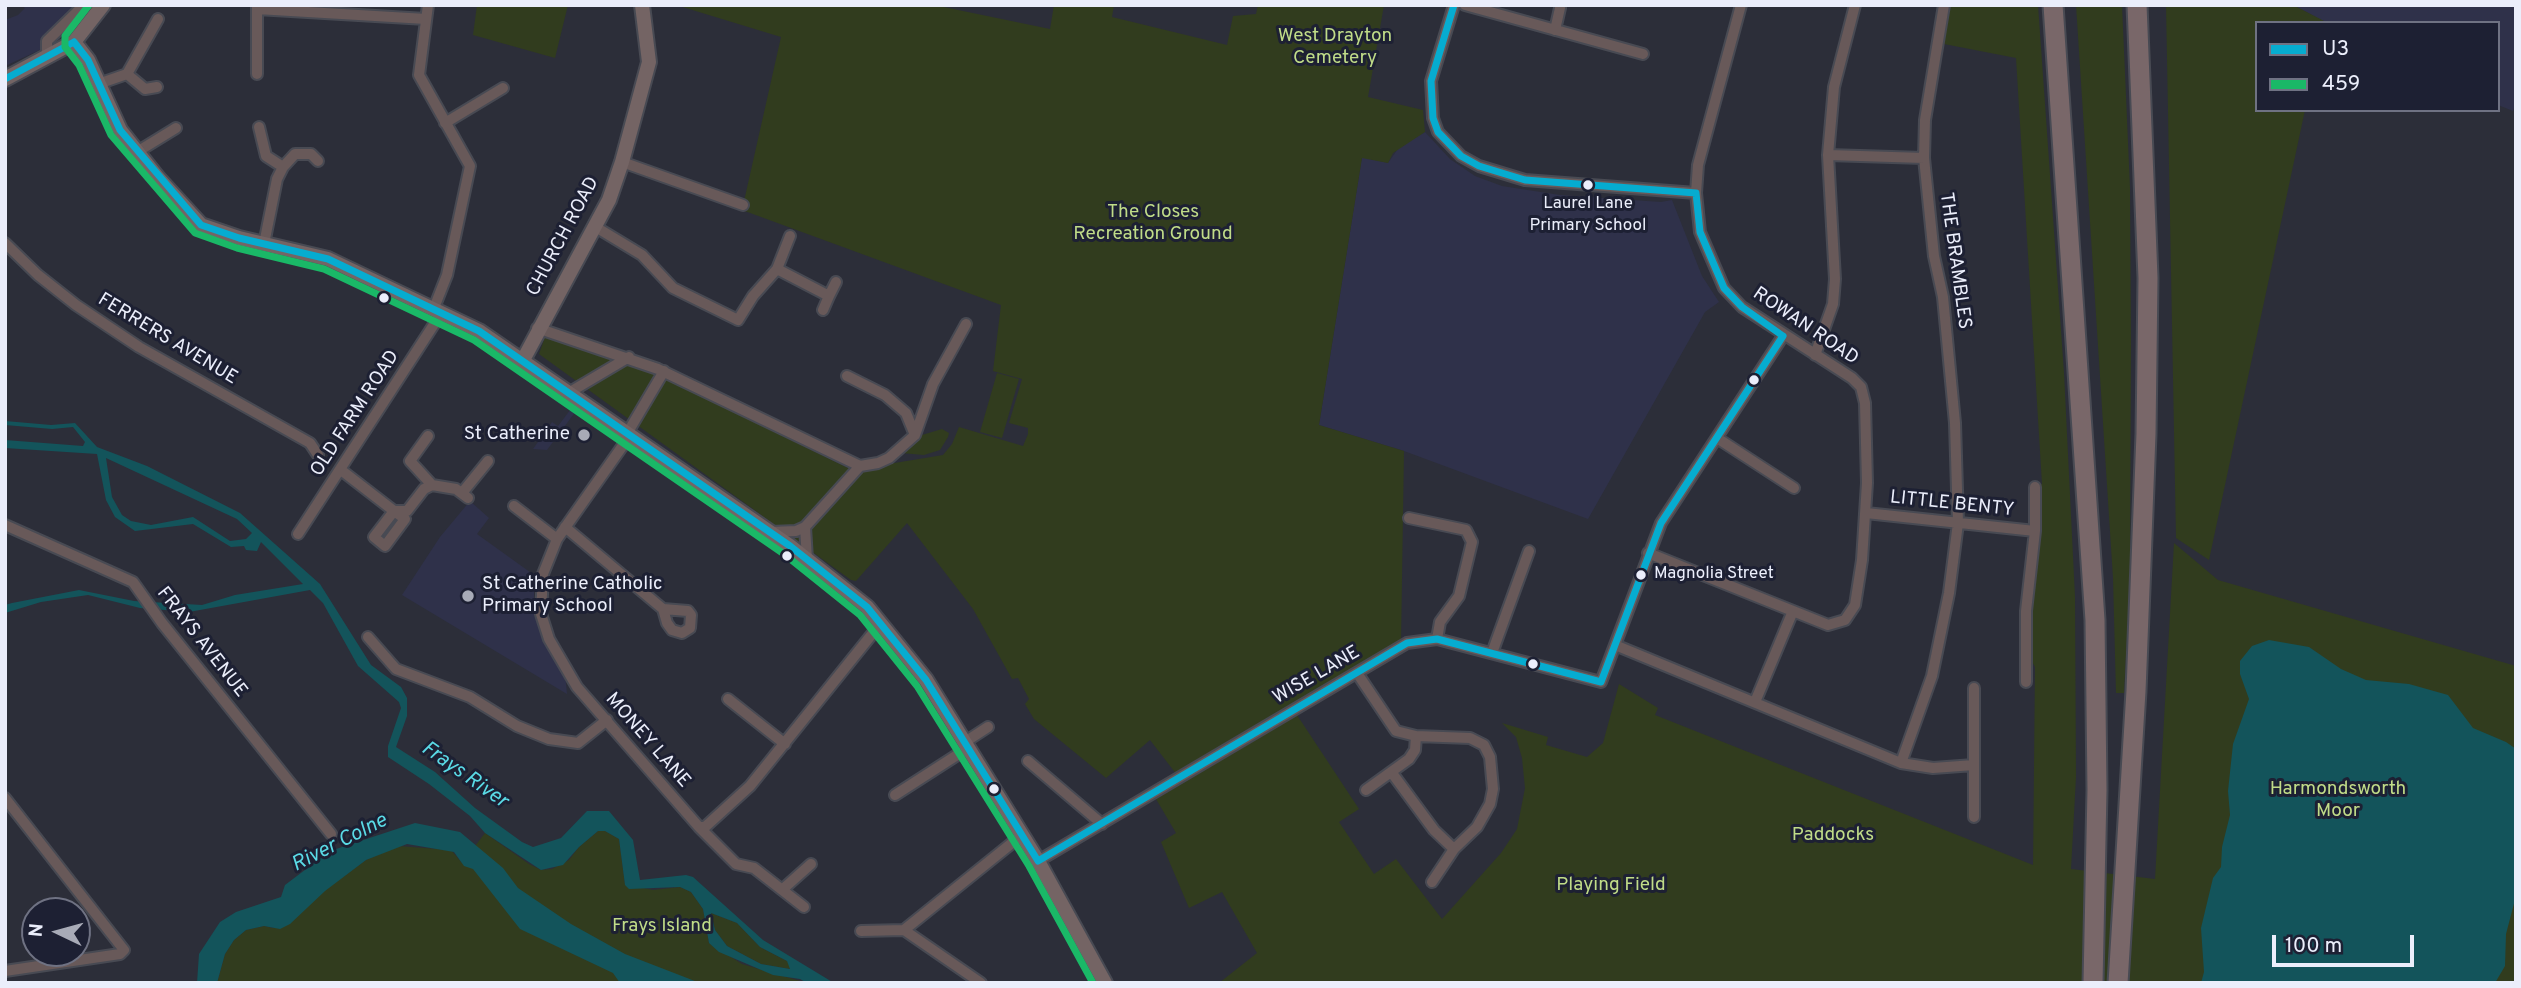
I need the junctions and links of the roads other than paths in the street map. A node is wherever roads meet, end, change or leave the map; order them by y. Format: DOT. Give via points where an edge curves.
graph roads {
  1 [pos="84,5"];
  2 [pos="103,5"];
  3 [pos="428,5"];
  4 [pos="642,5"];
  5 [pos="1454,5"];
  6 [pos="1465,5"];
  7 [pos="1741,5"];
  8 [pos="1855,5"];
  9 [pos="1944,5"];
  10 [pos="2053,5"];
  11 [pos="2137,5"];
  12 [pos="257,7"];
  13 [pos="1560,8"];
  14 [pos="158,19"];
  15 [pos="426,19"];
  16 [pos="1555,30"];
  17 [pos="74,42"];
  18 [pos="1643,54"];
  19 [pos="47,58"];
  20 [pos="127,74"];
  21 [pos="257,74"];
  22 [pos="5,79"];
  23 [pos="98,84"];
  24 [pos="157,87"];
  25 [pos="503,88"];
  26 [pos="445,123"];
  27 [pos="258,127"];
  28 [pos="176,128"];
  29 [pos="136,152"];
  30 [pos="1828,155"];
  31 [pos="1924,158"];
  32 [pos="318,161"];
  33 [pos="622,162"];
  34 [pos="283,167"];
  35 [pos="1696,192"];
  36 [pos="743,205"];
  37 [pos="594,226"];
  38 [pos="789,236"];
  39 [pos="5,243"];
  40 [pos="264,244"];
  41 [pos="777,270"];
  42 [pos="836,282"];
  43 [pos="829,296"];
  44 [pos="438,310"];
  45 [pos="823,310"];
  46 [pos="966,324"];
  47 [pos="537,328"];
  48 [pos="1783,336"];
  49 [pos="1815,355"];
  50 [pos="629,357"];
  51 [pos="523,360"];
  52 [pos="664,371"];
  53 [pos="848,376"];
  54 [pos="570,393"];
  55 [pos="630,433"];
  56 [pos="915,435"];
  57 [pos="428,436"];
  58 [pos="1717,438"];
  59 [pos="317,455"];
  60 [pos="488,461"];
  61 [pos="860,466"];
  62 [pos="341,470"];
  63 [pos="432,485"];
  64 [pos="2035,487"];
  65 [pos="1794,488"];
  66 [pos="514,506"];
  67 [pos="1866,513"];
  68 [pos="1409,518"];
  69 [pos="1958,523"];
  70 [pos="5,525"];
  71 [pos="565,527"];
  72 [pos="805,527"];
  73 [pos="2035,531"];
  74 [pos="771,532"];
  75 [pos="298,534"];
  76 [pos="557,539"];
  77 [pos="1529,551"];
  78 [pos="1647,553"];
  79 [pos="807,559"];
  80 [pos="663,609"];
  81 [pos="1793,611"];
  82 [pos="881,623"];
  83 [pos="368,637"];
  84 [pos="1437,639"];
  85 [pos="1615,645"];
  86 [pos="1492,653"];
  87 [pos="1357,673"];
  88 [pos="2026,682"];
  89 [pos="1974,688"];
  90 [pos="728,699"];
  91 [pos="1755,702"];
  92 [pos="607,720"];
  93 [pos="988,727"];
  94 [pos="1416,736"];
  95 [pos="785,744"];
  96 [pos="966,745"];
  97 [pos="1028,761"];
  98 [pos="1901,763"];
  99 [pos="1974,765"];
  100 [pos="1392,773"];
  101 [pos="1366,790"];
  102 [pos="895,795"];
  103 [pos="5,798"];
  104 [pos="1974,817"];
  105 [pos="1102,824"];
  106 [pos="699,827"];
  107 [pos="331,834"];
  108 [pos="1022,835"];
  109 [pos="1454,849"];
  110 [pos="1038,861"];
  111 [pos="811,864"];
  112 [pos="2125,880"];
  113 [pos="1432,882"];
  114 [pos="783,888"];
  115 [pos="804,907"];
  116 [pos="2094,914"];
  117 [pos="904,930"];
  118 [pos="861,931"];
  119 [pos="5,971"];
  120 [pos="981,983"];
  121 [pos="1105,983"];
  122 [pos="2081,983"];
  123 [pos="2093,983"];
  124 [pos="2118,983"];
  125 [pos="2129,983"];
  1 -- 19 [label="street" via="47,41"];
  2 -- 17 [label="street"];
  3 -- 15 [label="street, OLD FARM ROAD"];
  4 -- 33 [label="street, CHURCH ROAD" via="649,62"];
  5 -- 35 [label="street" via="1431,81 1438,132 1461,156 1525,180"];
  6 -- 16 [label="street"];
  7 -- 35 [label="street, ROWAN ROAD" via="1698,165"];
  8 -- 30 [label="street" via="1834,87"];
  9 -- 31 [label="street, THE BRAMBLES" via="1925,120"];
  10 -- 116 [label="highway" via="2095,608"];
  11 -- 112 [label="highway" via="2148,278 2146,434"];
  12 -- 15 [label="street"];
  12 -- 21 [label="street"];
  13 -- 16 [label="street"];
  14 -- 20 [label="street"];
  15 -- 26 [label="street, OLD FARM ROAD" via="419,75"];
  16 -- 18 [label="street"];
  17 -- 19 [label="street"];
  17 -- 23 [label="street"];
  19 -- 22 [label="street"];
  20 -- 23 [label="street"];
  20 -- 24 [label="street" via="145,89"];
  23 -- 29 [label="street"];
  25 -- 26 [label="street"];
  26 -- 44 [label="street, OLD FARM ROAD" via="470,166"];
  27 -- 34 [label="street" via="266,156"];
  28 -- 29 [label="street"];
  29 -- 40 [label="street" via="201,225"];
  30 -- 31 [label="street"];
  30 -- 49 [label="street" via="1835,279 1828,322"];
  31 -- 69 [label="street, THE BRAMBLES" via="1955,423"];
  32 -- 34 [label="street" via="311,154 295,154"];
  33 -- 36 [label="street"];
  33 -- 37 [label="street, CHURCH ROAD"];
  34 -- 40 [label="street"];
  35 -- 48 [label="street, ROWAN ROAD" via="1699,232 1724,288"];
  37 -- 41 [label="street" via="642,255 673,288 738,320"];
  37 -- 47 [label="street, CHURCH ROAD"];
  38 -- 41 [label="street"];
  39 -- 59 [label="street, FERRERS AVENUE" via="47,283 87,312 139,347 310,443"];
  40 -- 44 [label="street" via="328,259"];
  41 -- 43 [label="street"];
  42 -- 43 [label="street"];
  43 -- 45 [label="street"];
  44 -- 51 [label="street"];
  44 -- 62 [label="street, OLD FARM ROAD"];
  46 -- 56 [label="street" via="933,384"];
  47 -- 50 [label="street"];
  47 -- 51 [label="street, CHURCH ROAD"];
  48 -- 49 [label="street, ROWAN ROAD"];
  48 -- 58 [label="street"];
  49 -- 67 [label="street, ROWAN ROAD" via="1861,387"];
  50 -- 52 [label="street"];
  50 -- 54 [label="street"];
  51 -- 54 [label="street"];
  52 -- 55 [label="street, MONEY LANE"];
  52 -- 61 [label="street"];
  53 -- 56 [label="street" via="885,395 906,413"];
  54 -- 55 [label="street"];
  55 -- 71 [label="street, MONEY LANE"];
  55 -- 74 [label="street"];
  56 -- 61 [label="street" via="889,458"];
  57 -- 63 [label="street" via="410,461"];
  58 -- 65 [label="street"];
  58 -- 78 [label="street" via="1661,523"];
  60 -- 63 [label="street" via="465,496 456,489"];
  61 -- 72 [label="street"];
  62 -- 63 [label="street" via="394,511 407,511"];
  62 -- 75 [label="street, OLD FARM ROAD"];
  64 -- 73 [label="street, LITTLE BENTY"];
  66 -- 76 [label="street"];
  67 -- 69 [label="street, LITTLE BENTY"];
  67 -- 81 [label="street, ROWAN ROAD" via="1855,605 1845,620 1828,625"];
  68 -- 84 [label="street" via="1466,530 1472,542 1459,596 1440,622"];
  69 -- 73 [label="street, LITTLE BENTY"];
  69 -- 98 [label="street" via="1932,676"];
  70 -- 107 [label="street, FRAYS AVENUE" via="132,582"];
  71 -- 76 [label="street, MONEY LANE"];
  71 -- 80 [label="street"];
  72 -- 74 [label="street"];
  72 -- 79 [label="street"];
  73 -- 88 [label="street, LITTLE BENTY" via="2026,611"];
  74 -- 79 [label="street"];
  76 -- 92 [label="street, MONEY LANE" via="541,583 543,626 571,679"];
  77 -- 86 [label="street"];
  78 -- 81 [label="street"];
  78 -- 85 [label="street"];
  79 -- 82 [label="street"];
  81 -- 91 [label="street"];
  82 -- 95 [label="street"];
  82 -- 96 [label="street" via="926,680"];
  83 -- 92 [label="street" via="396,669 470,697 517,726 549,739 578,743"];
  84 -- 86 [label="street, WISE LANE"];
  84 -- 87 [label="street, WISE LANE" via="1407,643"];
  85 -- 86 [label="street, WISE LANE" via="1604,678 1597,683"];
  85 -- 91 [label="street"];
  87 -- 94 [label="street" via="1390,725"];
  87 -- 105 [label="street, WISE LANE"];
  89 -- 99 [label="street"];
  90 -- 95 [label="street"];
  91 -- 98 [label="street"];
  92 -- 106 [label="street, MONEY LANE"];
  93 -- 96 [label="street"];
  94 -- 100 [label="street" via="1413,753"];
  94 -- 109 [label="street" via="1470,738 1484,745 1490,757 1490,804 1477,827"];
  95 -- 106 [label="street" via="750,786 705,827"];
  96 -- 102 [label="street"];
  96 -- 108 [label="street"];
  97 -- 105 [label="street"];
  98 -- 99 [label="street" via="1933,768"];
  99 -- 104 [label="street"];
  100 -- 101 [label="street"];
  100 -- 109 [label="street"];
  103 -- 119 [label="street" via="124,950"];
  105 -- 110 [label="street, WISE LANE"];
  106 -- 114 [label="street, MONEY LANE" via="736,864 754,868"];
  108 -- 110 [label="street"];
  108 -- 117 [label="street"];
  109 -- 113 [label="street"];
  110 -- 121 [label="street"];
  111 -- 114 [label="street"];
  112 -- 124 [label="highway"];
  112 -- 125 [label="highway"];
  114 -- 115 [label="street, MONEY LANE"];
  116 -- 122 [label="highway"];
  116 -- 123 [label="highway"];
  117 -- 118 [label="street"];
  117 -- 120 [label="street"];
}
